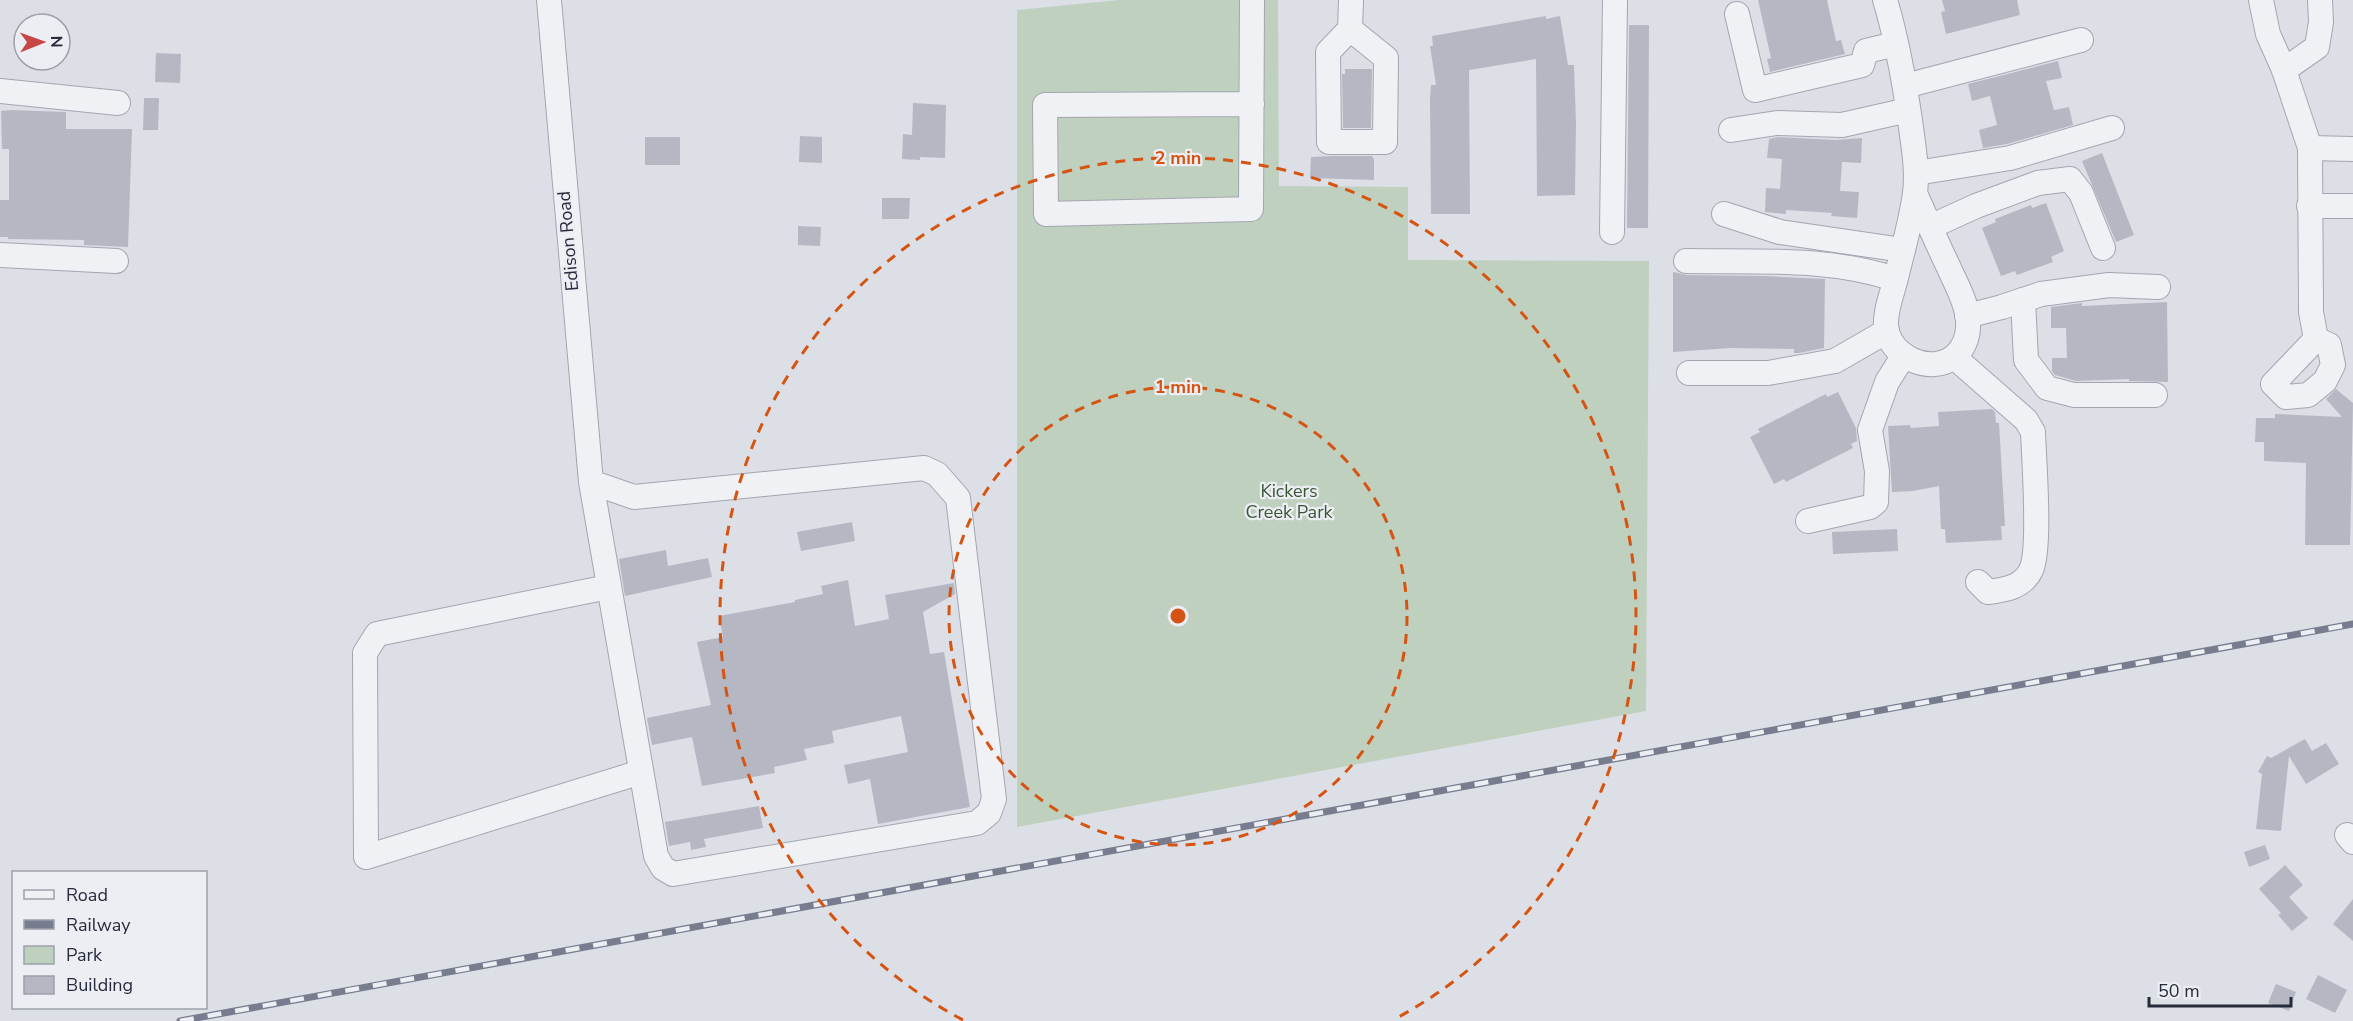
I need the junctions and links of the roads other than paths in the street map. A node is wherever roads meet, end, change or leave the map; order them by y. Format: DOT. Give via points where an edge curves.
graph roads {
  1 [pos="549,0"];
  2 [pos="1252,0"];
  3 [pos="1351,0"];
  4 [pos="1615,0"];
  5 [pos="1885,0"];
  6 [pos="2261,0"];
  7 [pos="2320,0"];
  8 [pos="1737,14"];
  9 [pos="1350,28"];
  10 [pos="2081,40"];
  11 [pos="1896,44"];
  12 [pos="2284,70"];
  13 [pos="0,91"];
  14 [pos="1907,98"];
  15 [pos="118,103"];
  16 [pos="1252,104"];
  17 [pos="2112,128"];
  18 [pos="1731,130"];
  19 [pos="2310,148"];
  20 [pos="2353,149"];
  21 [pos="1915,183"];
  22 [pos="2309,206"];
  23 [pos="2353,206"];
  24 [pos="1724,214"];
  25 [pos="1930,227"];
  26 [pos="1612,232"];
  27 [pos="2103,248"];
  28 [pos="1903,250"];
  29 [pos="0,255"];
  30 [pos="116,261"];
  31 [pos="1686,261"];
  32 [pos="1895,279"];
  33 [pos="2158,287"];
  34 [pos="2023,300"];
  35 [pos="1967,315"];
  36 [pos="1887,331"];
  37 [pos="2316,339"];
  38 [pos="1904,355"];
  39 [pos="1954,357"];
  40 [pos="1689,373"];
  41 [pos="2155,394"];
  42 [pos="591,482"];
  43 [pos="1808,521"];
  44 [pos="1978,582"];
  45 [pos="608,587"];
  46 [pos="640,772"];
  1 -- 42 [label="street, Edison Road"];
  2 -- 16 [label="street"];
  3 -- 9 [label="street"];
  4 -- 26 [label="street"];
  5 -- 11 [label="street"];
  6 -- 12 [label="street" via="2268,34"];
  7 -- 12 [label="street" via="2317,47"];
  8 -- 11 [label="street" via="1755,90 1862,65 1866,51"];
  9 -- 9 [label="street" via="1386,58 1385,142 1329,142 1328,52"];
  10 -- 14 [label="street"];
  11 -- 14 [label="street"];
  12 -- 19 [label="street"];
  13 -- 15 [label="street"];
  14 -- 18 [label="street" via="1842,125 1777,123"];
  14 -- 21 [label="street"];
  16 -- 16 [label="street" via="1251,208 1046,214 1045,105"];
  17 -- 21 [label="street"];
  19 -- 20 [label="street"];
  19 -- 22 [label="street"];
  21 -- 25 [label="street"];
  21 -- 28 [label="street"];
  22 -- 23 [label="street"];
  22 -- 37 [label="street" via="2311,312"];
  24 -- 28 [label="street" via="1780,232"];
  25 -- 27 [label="street" via="2038,183 2070,179 2081,193"];
  25 -- 35 [label="street"];
  28 -- 32 [label="street"];
  29 -- 30 [label="street"];
  31 -- 32 [label="street" via="1816,263 1868,270"];
  32 -- 36 [label="street"];
  33 -- 34 [label="street" via="2109,285"];
  34 -- 35 [label="street"];
  34 -- 41 [label="street" via="2026,360 2047,387 2074,394"];
  35 -- 39 [label="street" via="1964,347"];
  36 -- 38 [label="street" via="1898,352"];
  36 -- 40 [label="street" via="1835,361 1768,373"];
  38 -- 39 [label="street" via="1929,364 1944,363"];
  38 -- 43 [label="street" via="1887,382 1870,430 1877,471 1876,501 1870,507"];
  39 -- 44 [label="street" via="2026,420 2033,432 2036,542 2032,569 2010,590 1988,592"];
  42 -- 45 [label="street, Edison Road"];
  42 -- 46 [label="street, Edison Road" via="634,497 924,468 937,474 958,498 994,799 989,813 977,823 673,874 663,868 656,856"];
  45 -- 46 [label="street, Edison Road"];
  45 -- 46 [label="street" via="377,634 365,653 366,857"];
}
